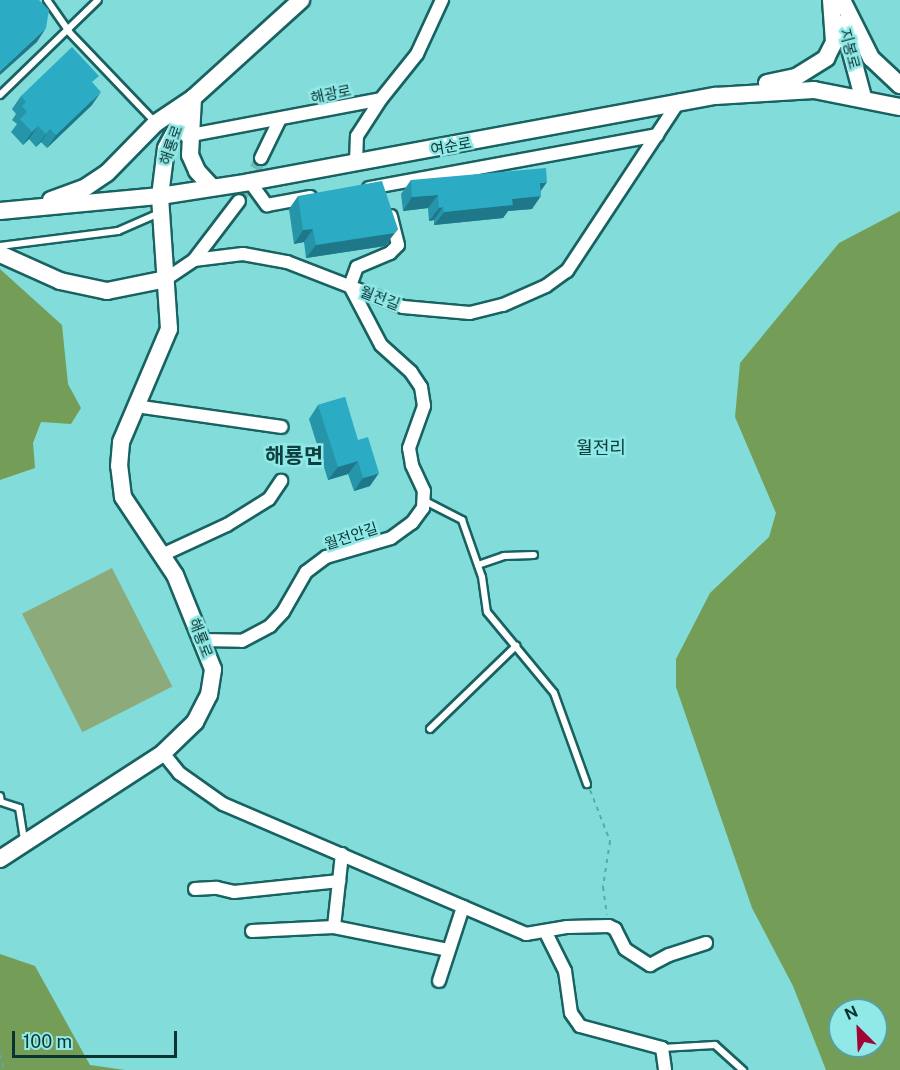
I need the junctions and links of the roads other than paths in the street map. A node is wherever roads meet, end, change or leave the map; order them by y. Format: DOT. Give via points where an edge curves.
graph roads {
  1 [pos="47,0"];
  2 [pos="98,0"];
  3 [pos="301,0"];
  4 [pos="442,0"];
  5 [pos="831,0"];
  6 [pos="837,0"];
  7 [pos="842,0"];
  8 [pos="69,32"];
  9 [pos="900,85"];
  10 [pos="0,95"];
  11 [pos="715,96"];
  12 [pos="193,98"];
  13 [pos="863,98"];
  14 [pos="381,99"];
  15 [pos="679,101"];
  16 [pos="900,107"];
  17 [pos="279,121"];
  18 [pos="156,123"];
  19 [pos="657,135"];
  20 [pos="179,136"];
  21 [pos="261,158"];
  22 [pos="356,163"];
  23 [pos="250,182"];
  24 [pos="212,187"];
  25 [pos="358,190"];
  26 [pos="324,195"];
  27 [pos="384,196"];
  28 [pos="239,201"];
  29 [pos="160,204"];
  30 [pos="28,208"];
  31 [pos="0,211"];
  32 [pos="0,246"];
  33 [pos="0,254"];
  34 [pos="194,260"];
  35 [pos="166,279"];
  36 [pos="350,286"];
  37 [pos="135,406"];
  38 [pos="282,427"];
  39 [pos="281,482"];
  40 [pos="425,501"];
  41 [pos="162,555"];
  42 [pos="534,555"];
  43 [pos="478,565"];
  44 [pos="203,640"];
  45 [pos="516,646"];
  46 [pos="430,729"];
  47 [pos="163,753"];
  48 [pos="587,784"];
  49 [pos="0,796"];
  50 [pos="25,843"];
  51 [pos="342,854"];
  52 [pos="0,859"];
  53 [pos="339,881"];
  54 [pos="195,889"];
  55 [pos="463,907"];
  56 [pos="334,927"];
  57 [pos="252,931"];
  58 [pos="545,931"];
  59 [pos="706,943"];
  60 [pos="448,950"];
  61 [pos="439,981"];
  62 [pos="662,1048"];
  63 [pos="665,1070"];
  64 [pos="743,1070"];
  1 -- 8 [label="lane"];
  2 -- 8 [label="lane"];
  3 -- 12 [label="main road"];
  4 -- 14 [label="street" via="417,54"];
  5 -- 11 [label="main road" via="834,42 818,65 796,77"];
  6 -- 13 [label="main road, 지봉로"];
  7 -- 9 [label="main road" via="871,58"];
  8 -- 10 [label="lane"];
  8 -- 18 [label="lane"];
  11 -- 13 [label="main road, 여순로" via="814,90"];
  11 -- 15 [label="main road, 여순로"];
  12 -- 18 [label="main road"];
  12 -- 20 [label="main road"];
  13 -- 16 [label="main road, 여순로"];
  14 -- 17 [label="street, 해광로"];
  14 -- 22 [label="street" via="357,136"];
  15 -- 19 [label="street, 월전길"];
  15 -- 22 [label="main road, 여순로"];
  17 -- 20 [label="street, 해광로"];
  17 -- 21 [label="street"];
  18 -- 30 [label="main road" via="93,182"];
  19 -- 27 [label="street"];
  19 -- 36 [label="street, 월전길" via="572,264 546,286 470,313 403,307"];
  20 -- 24 [label="main road" via="192,164"];
  20 -- 29 [label="main road, 해룡로" via="162,164"];
  22 -- 23 [label="main road, 여순로"];
  23 -- 24 [label="main road, 여순로"];
  23 -- 26 [label="street" via="267,205"];
  24 -- 29 [label="main road, 여순로"];
  25 -- 27 [label="street"];
  27 -- 36 [label="street" via="398,244 390,253 357,267"];
  28 -- 34 [label="street"];
  29 -- 30 [label="main road, 여순로"];
  29 -- 32 [label="lane" via="118,231"];
  29 -- 35 [label="main road, 해룡로"];
  30 -- 31 [label="main road, 여순로"];
  33 -- 35 [label="main road, 월전길" via="60,281 107,291"];
  34 -- 35 [label="street, 월전길"];
  34 -- 36 [label="street, 월전길" via="220,255 261,255"];
  35 -- 37 [label="main road, 해룡로" via="169,329"];
  36 -- 40 [label="street" via="381,345 411,372 421,387 424,406 409,448"];
  37 -- 38 [label="street"];
  37 -- 41 [label="main road, 해룡로" via="121,442 120,484 130,512"];
  39 -- 41 [label="street" via="268,499 227,525"];
  40 -- 43 [label="lane" via="462,520"];
  40 -- 44 [label="street, 월전안길" via="412,523 391,538 327,557 306,572 283,612 270,626 242,641"];
  41 -- 44 [label="main road, 해룡로" via="175,575"];
  42 -- 43 [label="lane" via="504,556"];
  43 -- 45 [label="lane" via="487,612"];
  44 -- 47 [label="main road, 해룡로" via="213,669 209,695 195,722"];
  45 -- 46 [label="lane"];
  45 -- 48 [label="lane" via="554,693"];
  47 -- 50 [label="main road, 해룡로"];
  47 -- 51 [label="street" via="179,773 223,804"];
  49 -- 50 [label="lane" via="1,802 20,808"];
  50 -- 52 [label="main road, 해룡로"];
  51 -- 53 [label="street"];
  51 -- 55 [label="street"];
  53 -- 54 [label="street" via="234,892"];
  53 -- 56 [label="street"];
  55 -- 58 [label="street" via="526,934"];
  55 -- 60 [label="street"];
  56 -- 57 [label="street"];
  56 -- 60 [label="street"];
  58 -- 59 [label="street" via="609,926 624,949 650,965"];
  58 -- 62 [label="street" via="565,971 571,1013 580,1026"];
  60 -- 61 [label="street"];
  62 -- 63 [label="street"];
  62 -- 64 [label="lane" via="715,1045"];
}
